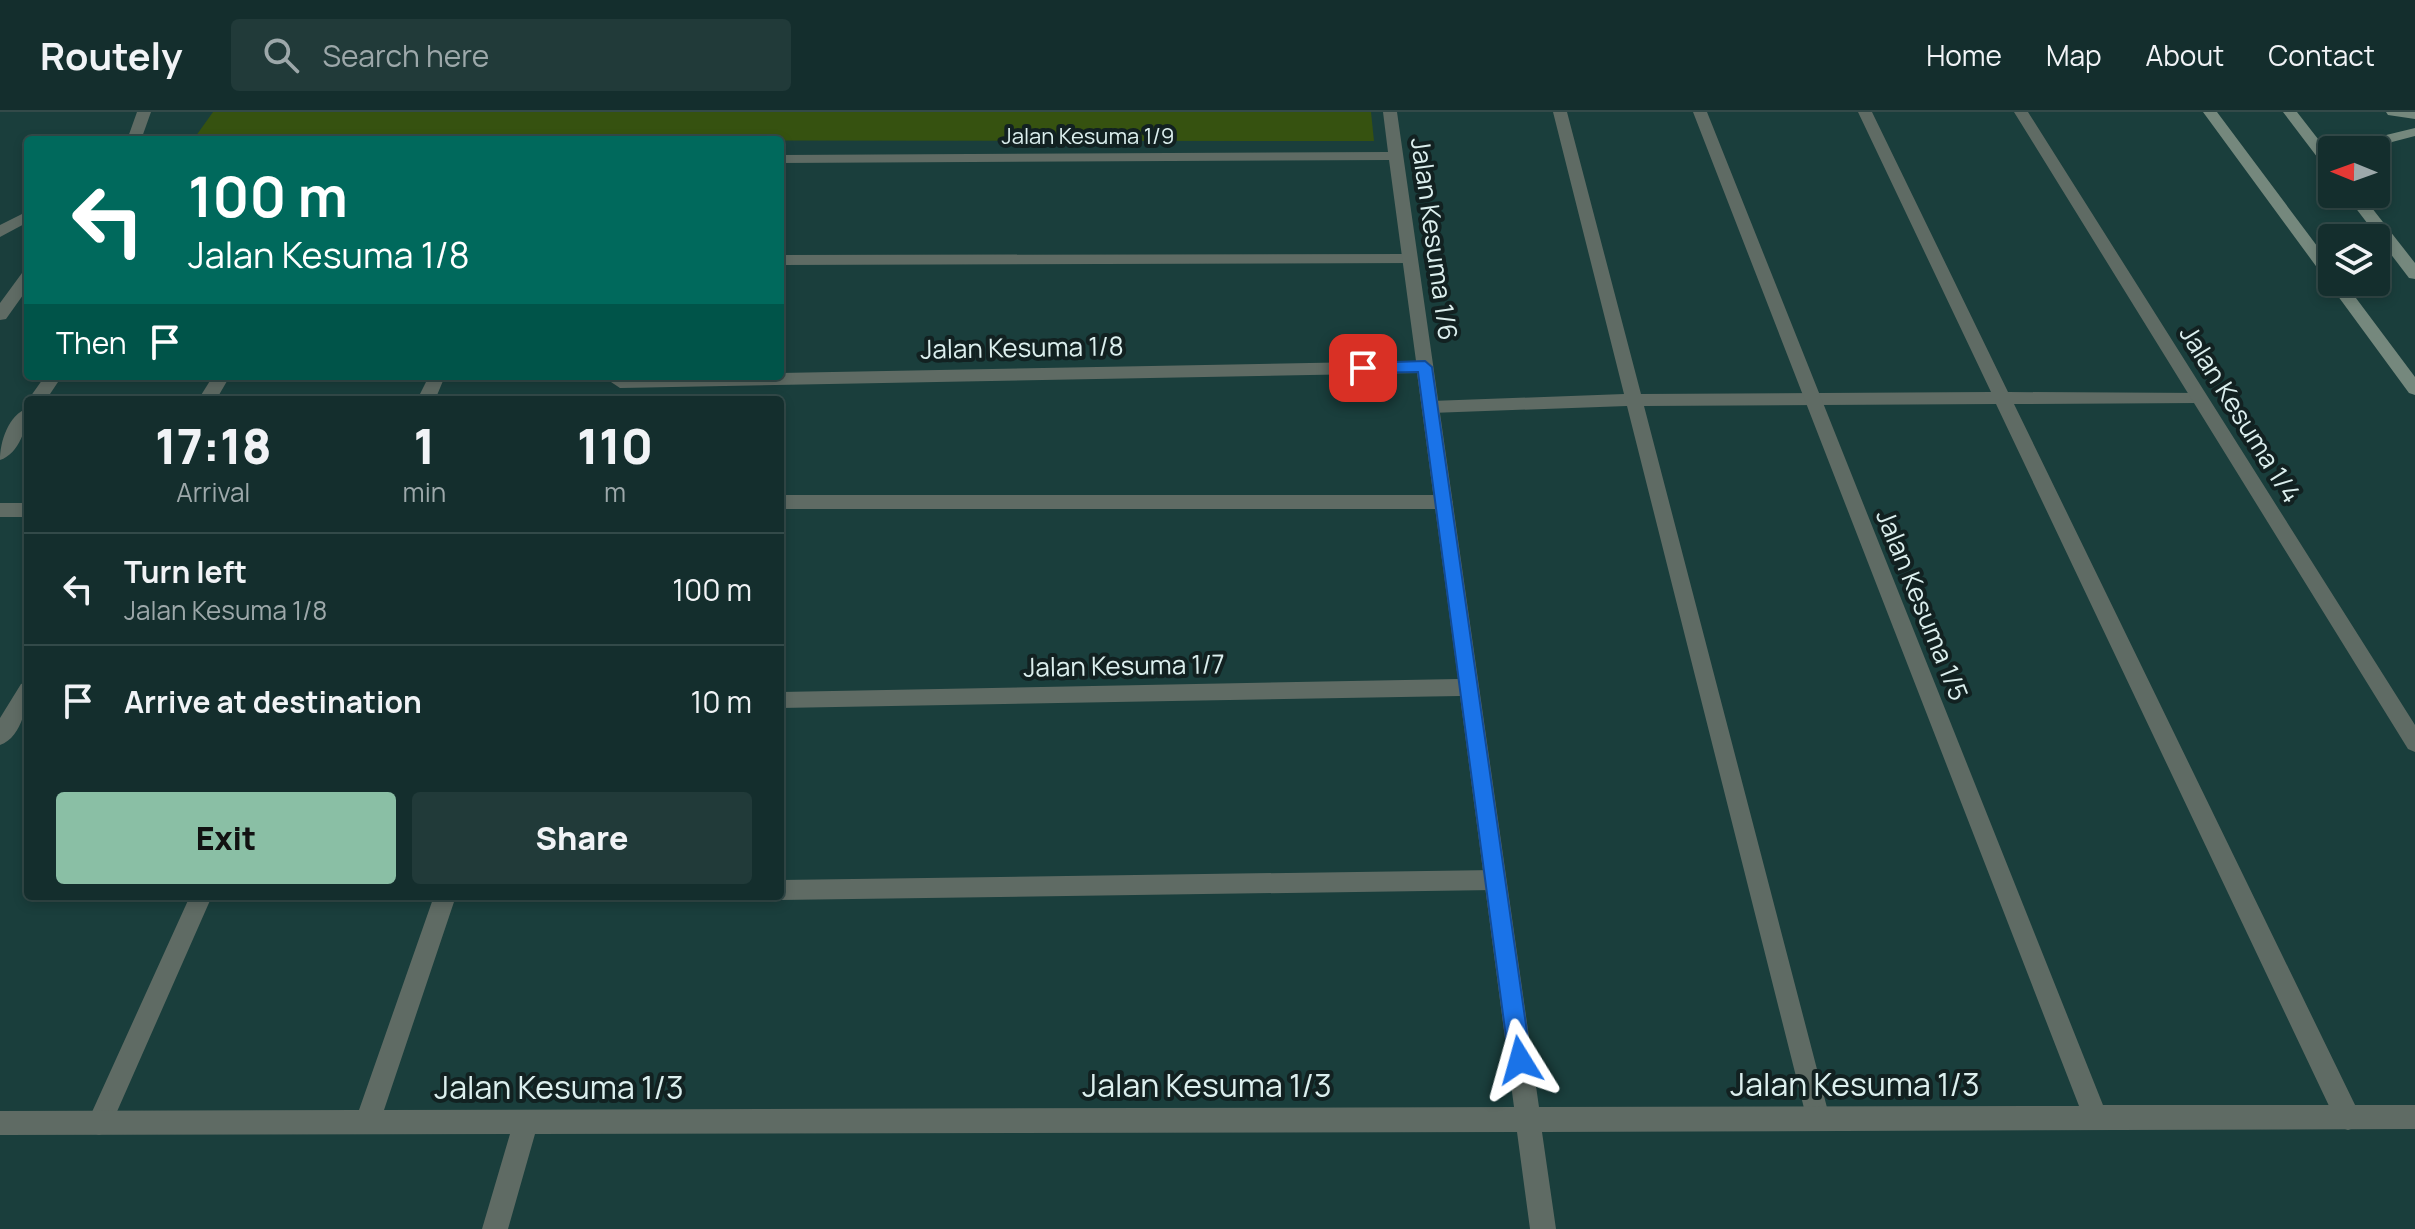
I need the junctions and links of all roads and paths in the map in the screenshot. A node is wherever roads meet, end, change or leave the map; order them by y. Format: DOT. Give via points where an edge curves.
graph roads {
  1 [pos="144,112"];
  2 [pos="1390,112"];
  3 [pos="1560,112"];
  4 [pos="1700,112"];
  5 [pos="1865,112"];
  6 [pos="2021,112"];
  7 [pos="2210,112"];
  8 [pos="2290,112"];
  9 [pos="2393,112"];
  10 [pos="2415,115"];
  11 [pos="2415,132"];
  12 [pos="135,136"];
  13 [pos="2390,138"];
  14 [pos="2318,149"];
  15 [pos="1396,156"];
  16 [pos="784,159"];
  17 [pos="2364,208"];
  18 [pos="24,218"];
  19 [pos="2376,224"];
  20 [pos="0,232"];
  21 [pos="2390,242"];
  22 [pos="2318,258"];
  23 [pos="1410,259"];
  24 [pos="784,260"];
  25 [pos="2415,274"];
  26 [pos="24,282"];
  27 [pos="2346,296"];
  28 [pos="0,315"];
  29 [pos="1425,367"];
  30 [pos="784,377"];
  31 [pos="2415,389"];
  32 [pos="1812,397"];
  33 [pos="1999,397"];
  34 [pos="2198,397"];
  35 [pos="1633,400"];
  36 [pos="1431,407"];
  37 [pos="24,420"];
  38 [pos="0,454"];
  39 [pos="784,502"];
  40 [pos="1444,502"];
  41 [pos="0,510"];
  42 [pos="24,510"];
  43 [pos="1469,687"];
  44 [pos="24,697"];
  45 [pos="784,700"];
  46 [pos="0,736"];
  47 [pos="2415,743"];
  48 [pos="1495,880"];
  49 [pos="784,890"];
  50 [pos="199,900"];
  51 [pos="444,900"];
  52 [pos="2415,1117"];
  53 [pos="2096,1118"];
  54 [pos="2348,1118"];
  55 [pos="1818,1119"];
  56 [pos="1529,1120"];
  57 [pos="367,1122"];
  58 [pos="526,1122"];
  59 [pos="0,1123"];
  60 [pos="99,1123"];
  61 [pos="495,1229"];
  62 [pos="1543,1229"];
  1 -- 12 [label="street"];
  2 -- 15 [label="street, Jalan Kesuma 1/6"];
  3 -- 35 [label="street"];
  4 -- 32 [label="street, Jalan Kesuma 1/5"];
  5 -- 33 [label="street"];
  6 -- 34 [label="street, Jalan Kesuma 1/4"];
  7 -- 22 [label="street"];
  8 -- 14 [label="street"];
  9 -- 10 [label="street"];
  11 -- 13 [label="street"];
  15 -- 16 [label="street, Jalan Kesuma 1/9"];
  15 -- 23 [label="street, Jalan Kesuma 1/6"];
  17 -- 19 [label="street"];
  18 -- 20 [label="street"];
  21 -- 25 [label="street"];
  23 -- 24 [label="street"];
  23 -- 29 [label="street, Jalan Kesuma 1/6"];
  26 -- 28 [label="street"];
  27 -- 31 [label="street"];
  29 -- 30 [label="street, Jalan Kesuma 1/8"];
  29 -- 36 [label="street, Jalan Kesuma 1/6"];
  32 -- 33 [label="street"];
  32 -- 35 [label="street"];
  32 -- 53 [label="street, Jalan Kesuma 1/5"];
  33 -- 34 [label="street"];
  33 -- 54 [label="street"];
  34 -- 47 [label="street, Jalan Kesuma 1/4"];
  35 -- 36 [label="street"];
  35 -- 55 [label="street"];
  36 -- 40 [label="street, Jalan Kesuma 1/6"];
  37 -- 38 [label="street"];
  39 -- 40 [label="street"];
  40 -- 43 [label="street, Jalan Kesuma 1/6"];
  41 -- 42 [label="street"];
  43 -- 45 [label="street, Jalan Kesuma 1/7"];
  43 -- 48 [label="street, Jalan Kesuma 1/6"];
  44 -- 46 [label="street"];
  48 -- 49 [label="street"];
  48 -- 56 [label="street, Jalan Kesuma 1/6"];
  50 -- 60 [label="street"];
  51 -- 57 [label="street"];
  52 -- 54 [label="street, Jalan Kesuma 1/3"];
  53 -- 54 [label="street, Jalan Kesuma 1/3"];
  53 -- 55 [label="street, Jalan Kesuma 1/3"];
  55 -- 56 [label="street, Jalan Kesuma 1/3"];
  56 -- 58 [label="street, Jalan Kesuma 1/3"];
  56 -- 62 [label="street, Jalan Kesuma 1/6"];
  57 -- 58 [label="street, Jalan Kesuma 1/3"];
  57 -- 60 [label="street, Jalan Kesuma 1/3"];
  58 -- 61 [label="street"];
  59 -- 60 [label="street, Jalan Kesuma 1/3"];
}
